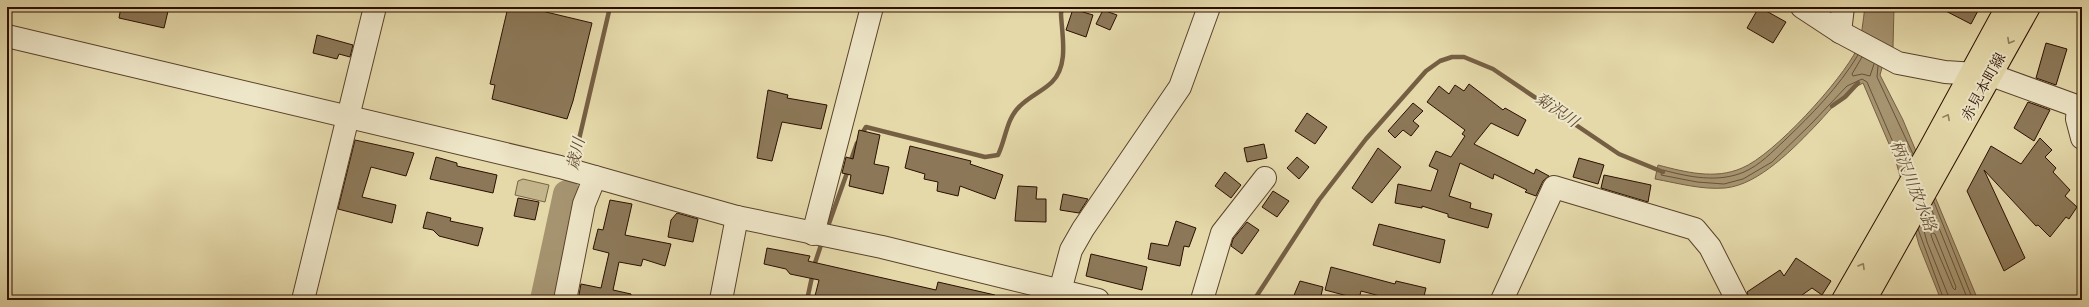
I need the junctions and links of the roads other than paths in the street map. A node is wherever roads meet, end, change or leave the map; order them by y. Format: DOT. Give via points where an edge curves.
graph roads {
  1 [pos="375,7"];
  2 [pos="872,7"];
  3 [pos="1209,7"];
  4 [pos="1802,7"];
  5 [pos="1843,7"];
  6 [pos="2007,7"];
  7 [pos="2029,7"];
  8 [pos="7,36"];
  9 [pos="1848,36"];
  10 [pos="1981,74"];
  11 [pos="2080,108"];
  12 [pos="348,118"];
  13 [pos="2082,138"];
  14 [pos="578,172"];
  15 [pos="1265,178"];
  16 [pos="737,217"];
  17 [pos="1901,218"];
  18 [pos="814,234"];
  19 [pos="1052,293"];
  20 [pos="303,300"];
  21 [pos="565,300"];
  22 [pos="721,300"];
  23 [pos="1098,300"];
  24 [pos="1202,300"];
  25 [pos="1502,300"];
  26 [pos="1737,300"];
  27 [pos="1843,300"];
  28 [pos="1865,300"];
  1 -- 12 [label="street"];
  2 -- 18 [label="street"];
  3 -- 19 [label="street" via="1180,88 1080,234"];
  4 -- 9 [label="street"];
  5 -- 9 [label="street"];
  6 -- 10 [label="main road, 赤見本町線"];
  7 -- 10 [label="main road, 赤見本町線, one-way"];
  8 -- 12 [label="street"];
  9 -- 10 [label="street" via="1908,66"];
  10 -- 11 [label="street"];
  10 -- 17 [label="main road, 赤見本町線"];
  11 -- 13 [label="street" via="2077,119"];
  12 -- 14 [label="street"];
  12 -- 20 [label="street"];
  14 -- 16 [label="street"];
  14 -- 21 [label="street" via="584,204"];
  15 -- 24 [label="street" via="1222,233"];
  16 -- 18 [label="street"];
  16 -- 22 [label="street"];
  27 -- 17 [label="main road, one-way"];
  17 -- 28 [label="main road"];
  18 -- 19 [label="street" via="882,247"];
  19 -- 23 [label="street"];
  25 -- 26 [label="street" via="1554,187 1694,229 1710,247"];
}
